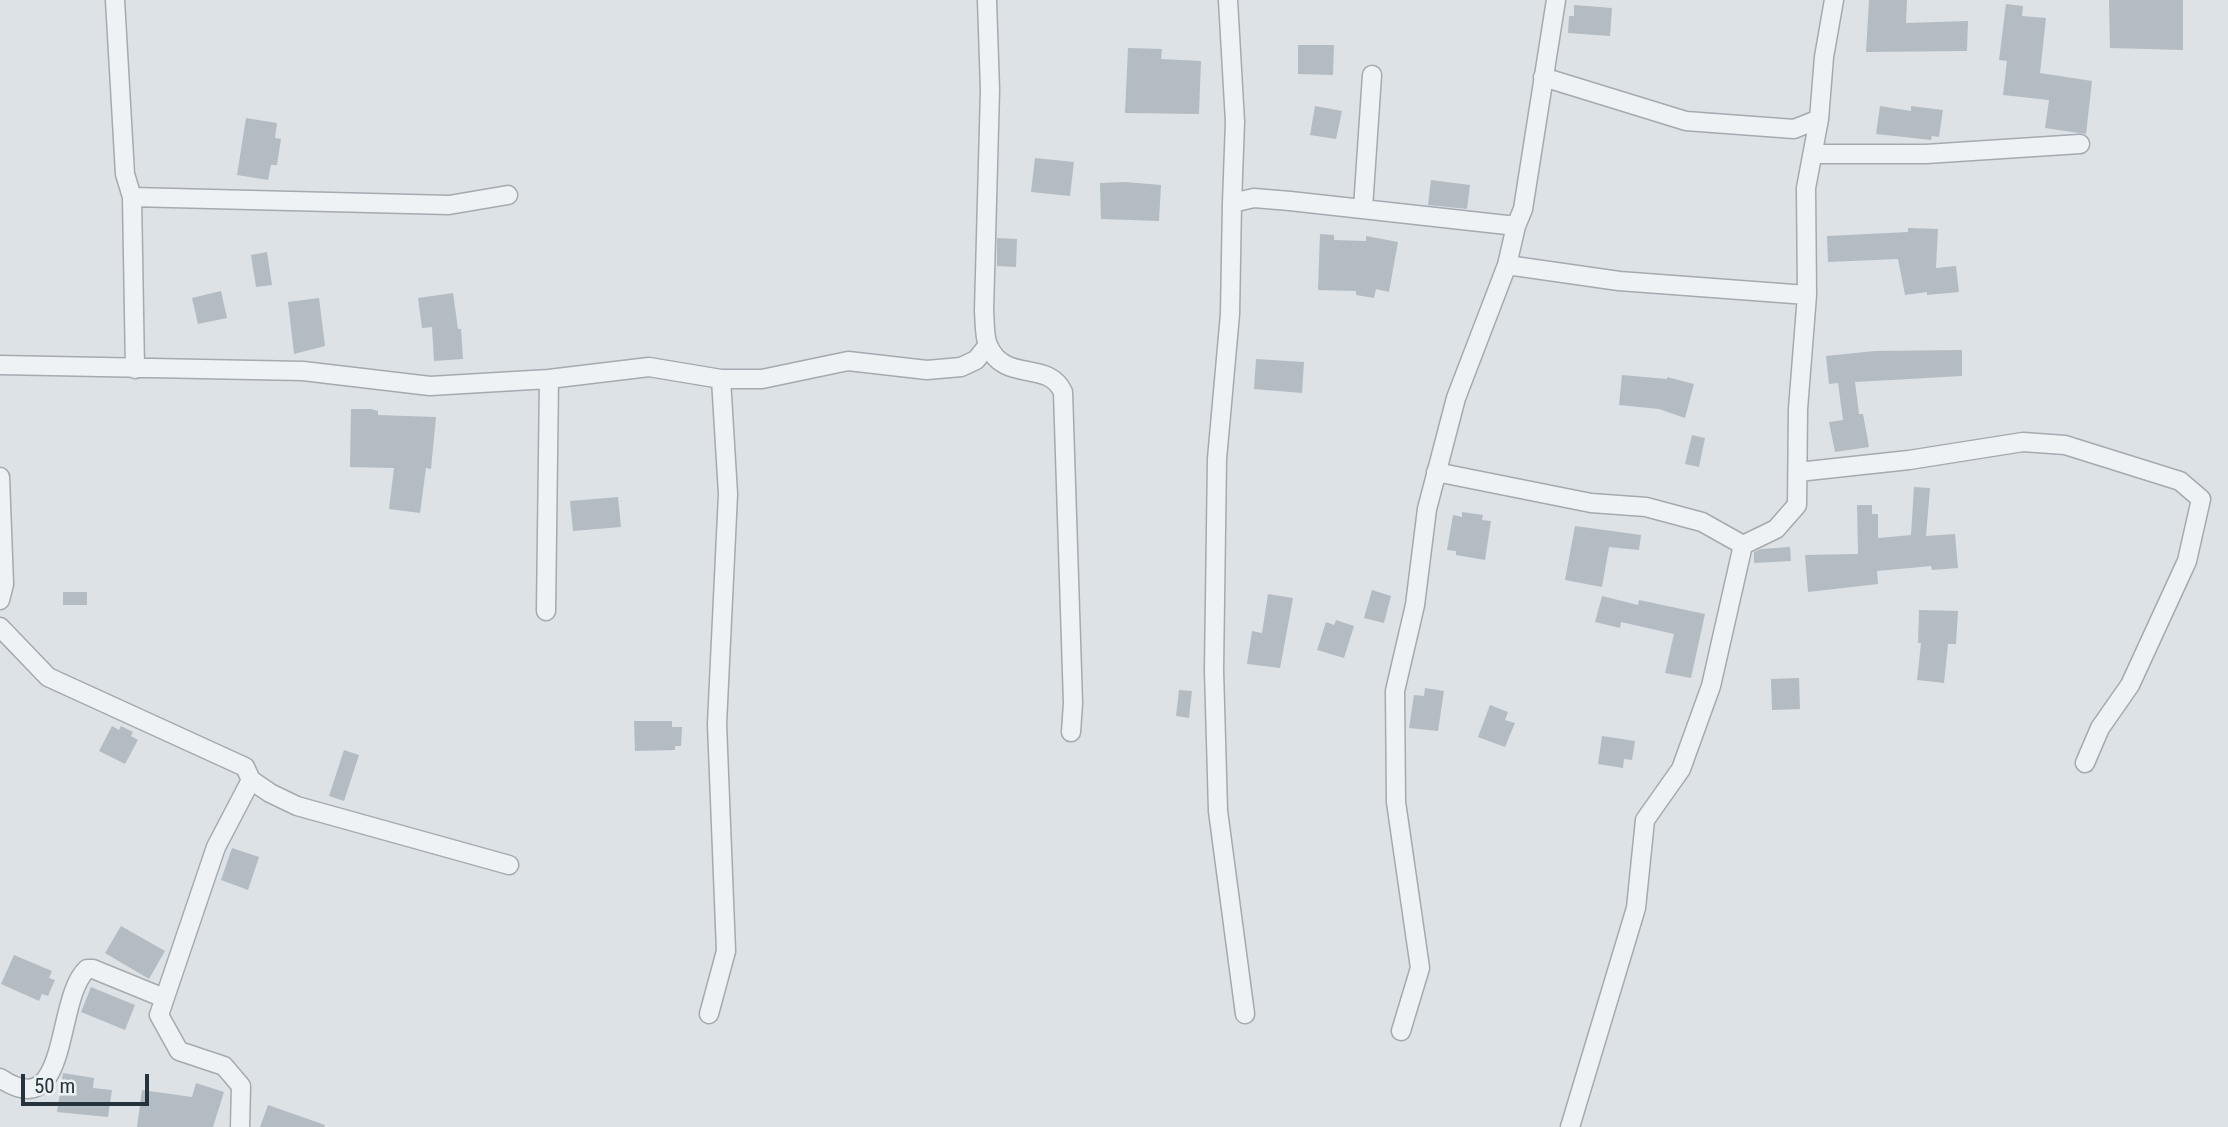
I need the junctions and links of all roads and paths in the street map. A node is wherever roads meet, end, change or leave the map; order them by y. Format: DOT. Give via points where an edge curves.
graph roads {
  1 [pos="115,0"];
  2 [pos="987,0"];
  3 [pos="1228,0"];
  4 [pos="1556,0"];
  5 [pos="1834,0"];
  6 [pos="1372,75"];
  7 [pos="1543,77"];
  8 [pos="1819,119"];
  9 [pos="2080,144"];
  10 [pos="1813,154"];
  11 [pos="508,195"];
  12 [pos="132,197"];
  13 [pos="1232,203"];
  14 [pos="1363,208"];
  15 [pos="1516,226"];
  16 [pos="1507,265"];
  17 [pos="1807,295"];
  18 [pos="988,345"];
  19 [pos="0,365"];
  20 [pos="135,369"];
  21 [pos="549,379"];
  22 [pos="722,379"];
  23 [pos="1436,472"];
  24 [pos="1798,472"];
  25 [pos="0,477"];
  26 [pos="1743,545"];
  27 [pos="0,600"];
  28 [pos="546,611"];
  29 [pos="0,627"];
  30 [pos="1071,732"];
  31 [pos="2085,763"];
  32 [pos="251,780"];
  33 [pos="509,864"];
  34 [pos="164,998"];
  35 [pos="709,1014"];
  36 [pos="1245,1014"];
  37 [pos="1401,1031"];
  38 [pos="0,1078"];
  39 [pos="240,1127"];
  40 [pos="1570,1127"];
  1 -- 12 [label="street" via="125,174"];
  2 -- 18 [label="street" via="990,90 984,311"];
  3 -- 13 [label="street" via="1235,122"];
  4 -- 7 [label="street"];
  5 -- 8 [label="street"];
  6 -- 14 [label="street"];
  7 -- 8 [label="street" via="1686,121 1794,129"];
  7 -- 15 [label="street" via="1523,209"];
  8 -- 10 [label="street"];
  9 -- 10 [label="street" via="1926,154"];
  10 -- 17 [label="street" via="1806,188"];
  11 -- 12 [label="street" via="449,205"];
  12 -- 20 [label="street"];
  13 -- 14 [label="street" via="1254,198"];
  13 -- 36 [label="street" via="1230,314 1217,459 1214,670 1218,811"];
  14 -- 15 [label="street"];
  15 -- 16 [label="street"];
  16 -- 17 [label="street" via="1619,281"];
  16 -- 23 [label="street" via="1456,398"];
  17 -- 24 [label="street"];
  18 -- 22 [label="street" via="976,360 961,367 927,370 848,361 762,379"];
  18 -- 30 [label="street" via="1005,365 1048,374 1057,379 1063,392"];
  19 -- 20 [label="street"];
  20 -- 21 [label="street" via="303,371 429,386"];
  21 -- 22 [label="street" via="649,367"];
  21 -- 28 [label="street"];
  22 -- 35 [label="street" via="728,494 717,724 726,951"];
  23 -- 26 [label="street" via="1591,503 1646,507 1702,522"];
  23 -- 37 [label="street" via="1415,605 1395,691 1396,802 1420,968"];
  24 -- 26 [label="street" via="1797,505 1776,529"];
  24 -- 31 [label="street" via="2023,442 2064,445 2180,481 2201,499 2187,561 2130,685 2100,728"];
  25 -- 27 [label="street" via="4,584"];
  26 -- 40 [label="street" via="1711,686 1681,769 1645,820 1636,908"];
  29 -- 32 [label="street" via="48,677 245,767"];
  32 -- 33 [label="street" via="297,806"];
  32 -- 34 [label="street" via="216,847"];
  34 -- 38 [label="street" via="87,969 73,986 54,1067 45,1082 22,1090"];
  34 -- 39 [label="street" via="159,1015 179,1051 224,1066 241,1086"];
}
